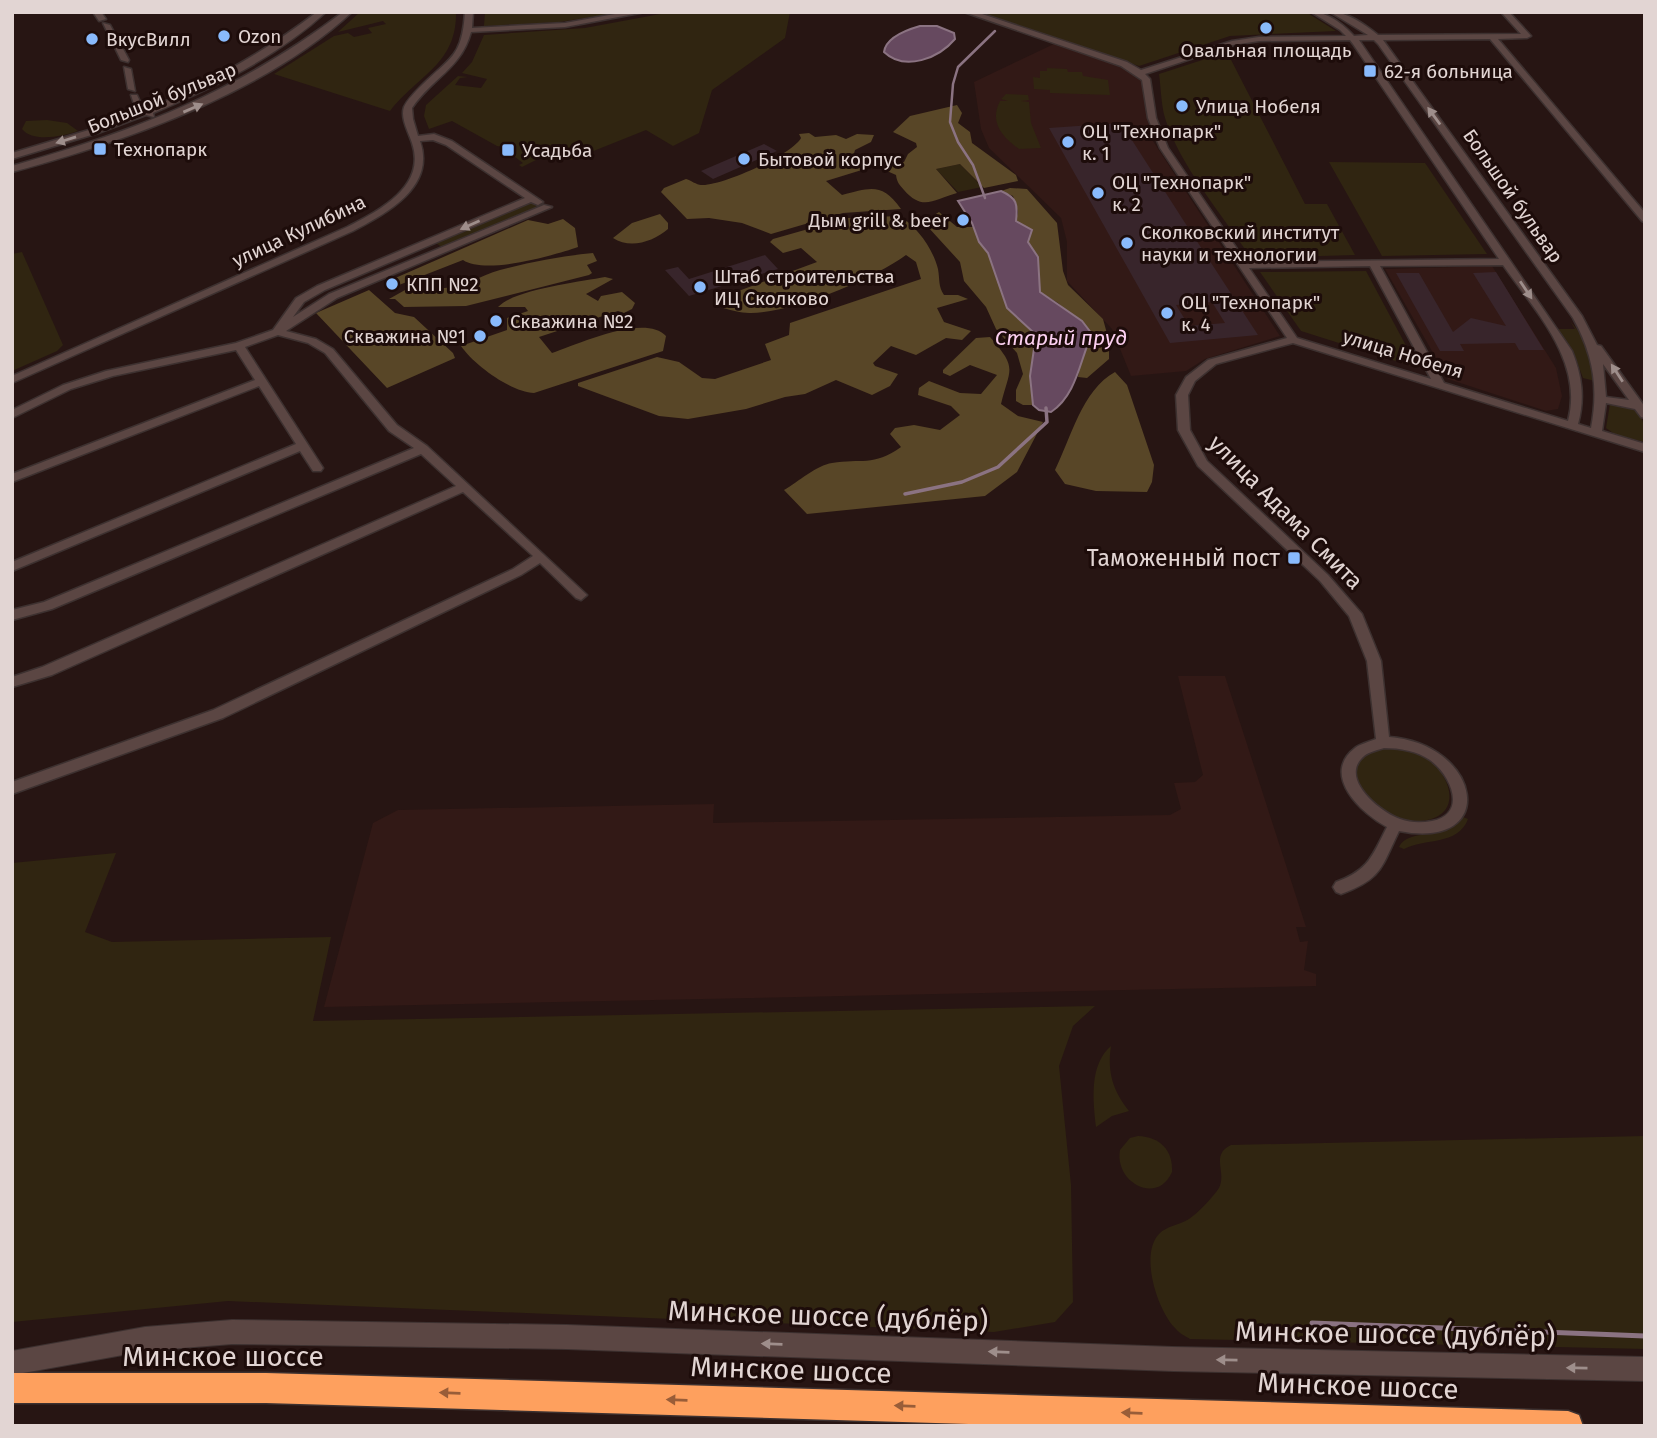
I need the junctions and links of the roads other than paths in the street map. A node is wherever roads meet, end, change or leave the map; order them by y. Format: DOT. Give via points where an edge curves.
graph roads {
  1 [pos="322,12"];
  2 [pos="348,12"];
  3 [pos="469,12"];
  4 [pos="641,12"];
  5 [pos="968,12"];
  6 [pos="1315,12"];
  7 [pos="1334,12"];
  8 [pos="1506,12"];
  9 [pos="100,16"];
  10 [pos="468,30"];
  11 [pos="1492,36"];
  12 [pos="1376,37"];
  13 [pos="1353,38"];
  14 [pos="1141,74"];
  15 [pos="147,113"];
  16 [pos="162,121"];
  17 [pos="415,138"];
  18 [pos="12,156"];
  19 [pos="1441,163"];
  20 [pos="1468,163"];
  21 [pos="12,169"];
  22 [pos="532,198"];
  23 [pos="1645,219"];
  24 [pos="400,255"];
  25 [pos="1507,262"];
  26 [pos="412,264"];
  27 [pos="1374,264"];
  28 [pos="1242,265"];
  29 [pos="366,270"];
  30 [pos="377,278"];
  31 [pos="277,332"];
  32 [pos="1293,340"];
  33 [pos="1592,343"];
  34 [pos="239,346"];
  35 [pos="12,380"];
  36 [pos="261,382"];
  37 [pos="1439,384"];
  38 [pos="1603,400"];
  39 [pos="1641,410"];
  40 [pos="12,415"];
  41 [pos="1572,426"];
  42 [pos="1596,433"];
  43 [pos="302,446"];
  44 [pos="1645,448"];
  45 [pos="423,450"];
  46 [pos="317,468"];
  47 [pos="12,478"];
  48 [pos="465,487"];
  49 [pos="541,557"];
  50 [pos="12,566"];
  51 [pos="581,595"];
  52 [pos="12,615"];
  53 [pos="12,682"];
  54 [pos="1384,742"];
  55 [pos="12,788"];
  56 [pos="1395,825"];
  57 [pos="1341,887"];
  58 [pos="12,1363"];
  59 [pos="1645,1369"];
  60 [pos="12,1388"];
  61 [pos="1568,1426"];
  1 -- 15 [label="street, Большой бульвар" via="268,54"];
  16 -- 2 [label="street, Большой бульвар, one-way" via="278,64"];
  3 -- 10 [label="street, улица Кулибина"];
  4 -- 10 [label="street" via="565,25"];
  5 -- 14 [label="street" via="1124,64"];
  6 -- 13 [label="street, Большой бульвар"];
  7 -- 12 [label="street, Большой бульвар"];
  8 -- 11 [label="street" via="1527,36"];
  9 -- 15 [label="street" via="126,64 137,105"];
  10 -- 17 [label="street, улица Кулибина" via="456,60 410,104 408,122"];
  11 -- 12 [label="street"];
  11 -- 23 [label="street"];
  12 -- 13 [label="street"];
  20 -- 12 [label="street, Большой бульвар, one-way"];
  13 -- 14 [label="street" via="1244,40"];
  13 -- 19 [label="street, Большой бульвар"];
  14 -- 28 [label="street" via="1164,148"];
  15 -- 16 [label="street"];
  15 -- 18 [label="street, Большой бульвар, one-way"];
  16 -- 21 [label="street, Большой бульвар"];
  17 -- 22 [label="street" via="434,136 449,143"];
  17 -- 35 [label="street, улица Кулибина" via="419,167 412,184 370,219"];
  19 -- 20 [label="street"];
  19 -- 25 [label="street, Большой бульвар"];
  20 -- 33 [label="street, Большой бульвар"];
  22 -- 24 [label="street, one-way"];
  22 -- 26 [label="street" via="547,207"];
  24 -- 26 [label="street"];
  24 -- 29 [label="street"];
  25 -- 27 [label="street"];
  25 -- 41 [label="street, Большой бульвар, one-way" via="1567,351 1579,395"];
  26 -- 30 [label="street"];
  27 -- 28 [label="street"];
  27 -- 37 [label="street"];
  28 -- 32 [label="street"];
  29 -- 30 [label="street"];
  29 -- 31 [label="street" via="300,300"];
  30 -- 31 [label="street" via="333,296"];
  31 -- 34 [label="street"];
  31 -- 45 [label="street" via="312,341 329,351 393,428"];
  32 -- 37 [label="street, улица Нобеля"];
  32 -- 54 [label="street, улица Адама Смита" via="1212,362 1190,379 1181,403 1184,430 1202,463 1324,578 1355,614 1374,661"];
  33 -- 38 [label="street, Большой бульвар"];
  39 -- 33 [label="street, one-way"];
  34 -- 36 [label="street"];
  34 -- 40 [label="street" via="110,373 67,387"];
  36 -- 43 [label="street"];
  36 -- 47 [label="street"];
  37 -- 41 [label="street, улица Нобеля"];
  38 -- 39 [label="street"];
  38 -- 42 [label="street, Большой бульвар"];
  41 -- 42 [label="street, улица Нобеля"];
  42 -- 44 [label="street, улица Нобеля"];
  43 -- 46 [label="street"];
  43 -- 50 [label="street"];
  45 -- 48 [label="street"];
  45 -- 52 [label="street" via="47,606"];
  48 -- 49 [label="street"];
  48 -- 53 [label="street" via="47,671"];
  49 -- 51 [label="street"];
  49 -- 55 [label="street" via="218,713"];
  54 -- 56 [label="street" via="1359,751 1348,771 1350,783 1366,807"];
  54 -- 56 [label="street" via="1407,744 1435,756 1456,779 1461,792 1455,816 1445,824 1430,829"];
  56 -- 57 [label="street" via="1371,874"];
  59 -- 58 [label="main road, Минское шоссе (дублёр), one-way" via="1173,1359 567,1337 232,1332 145,1339"];
  61 -- 60 [label="highway, Минское шоссе, one-way" via="266,1388"];
}
